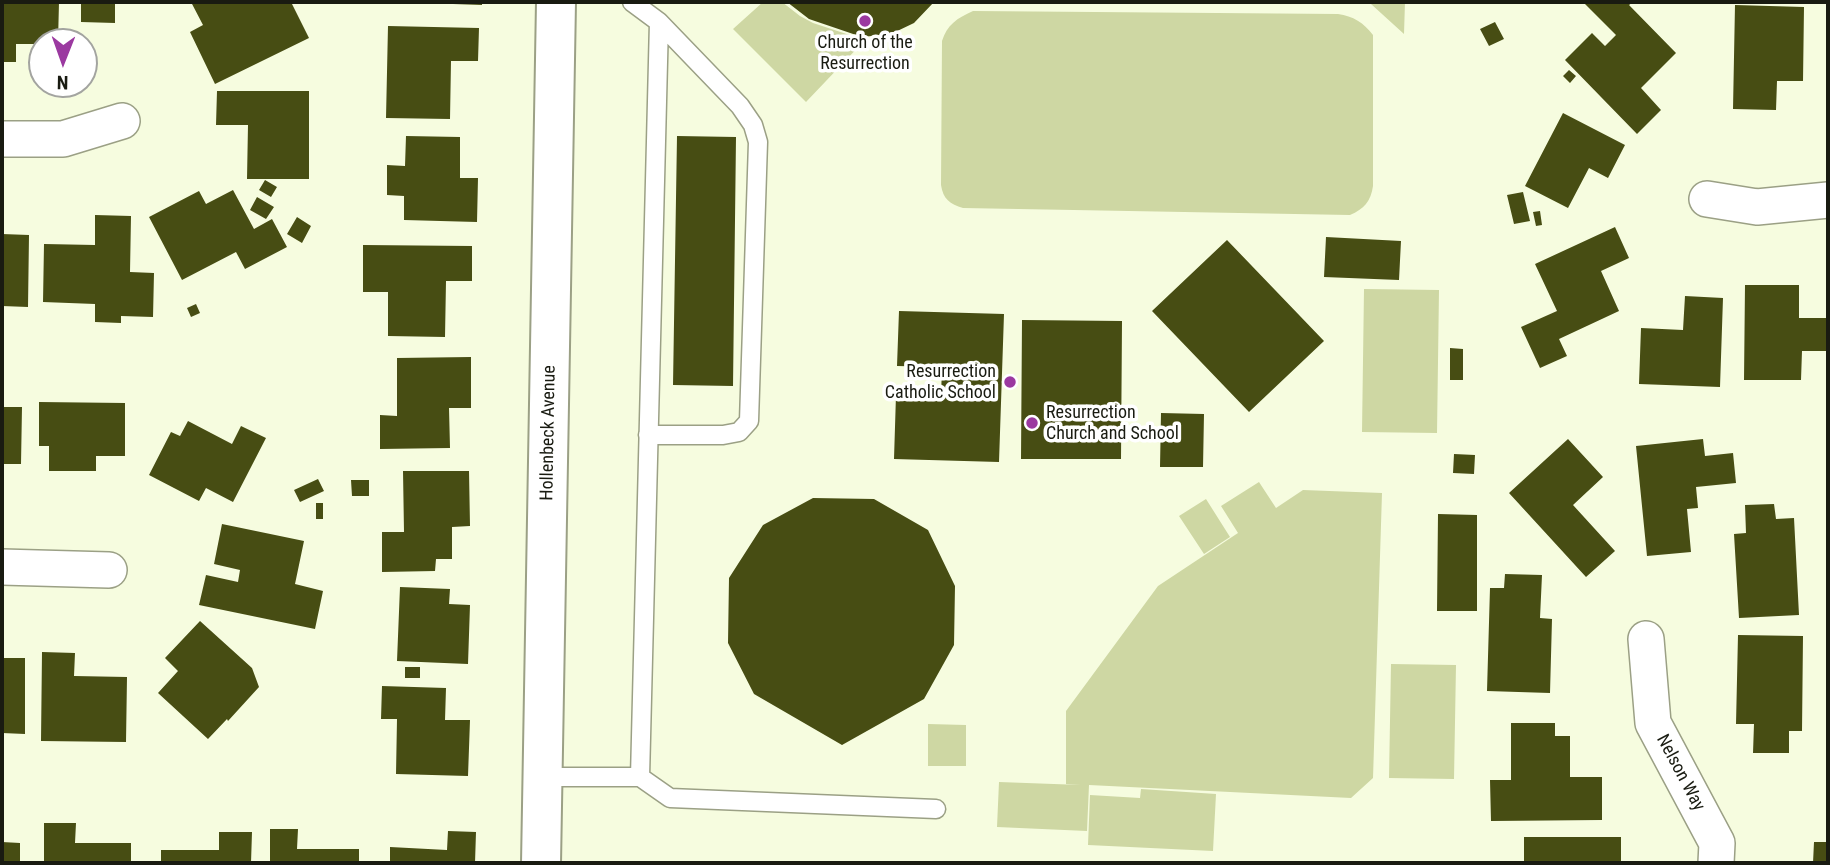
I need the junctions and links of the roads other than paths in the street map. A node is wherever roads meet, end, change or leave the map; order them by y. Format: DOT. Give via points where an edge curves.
graph roads {
  1 [pos="556,2"];
  2 [pos="632,2"];
  3 [pos="659,22"];
  4 [pos="122,121"];
  5 [pos="2,139"];
  6 [pos="1707,199"];
  7 [pos="1828,200"];
  8 [pos="648,435"];
  9 [pos="2,567"];
  10 [pos="109,570"];
  11 [pos="1646,639"];
  12 [pos="543,777"];
  13 [pos="640,777"];
  14 [pos="936,809"];
  15 [pos="541,863"];
  16 [pos="1716,863"];
  1 -- 12 [label="street, Hollenbeck Avenue"];
  2 -- 3 [label="lane"];
  3 -- 8 [label="lane"];
  3 -- 8 [label="lane" via="740,106 758,142 749,421 739,432 723,435"];
  4 -- 5 [label="street" via="63,139"];
  6 -- 7 [label="street" via="1757,208"];
  8 -- 13 [label="lane"];
  9 -- 10 [label="street"];
  11 -- 16 [label="street, Nelson Way" via="1653,723 1717,843"];
  12 -- 13 [label="lane"];
  12 -- 15 [label="street, Hollenbeck Avenue"];
  13 -- 14 [label="lane" via="670,798"];
}
